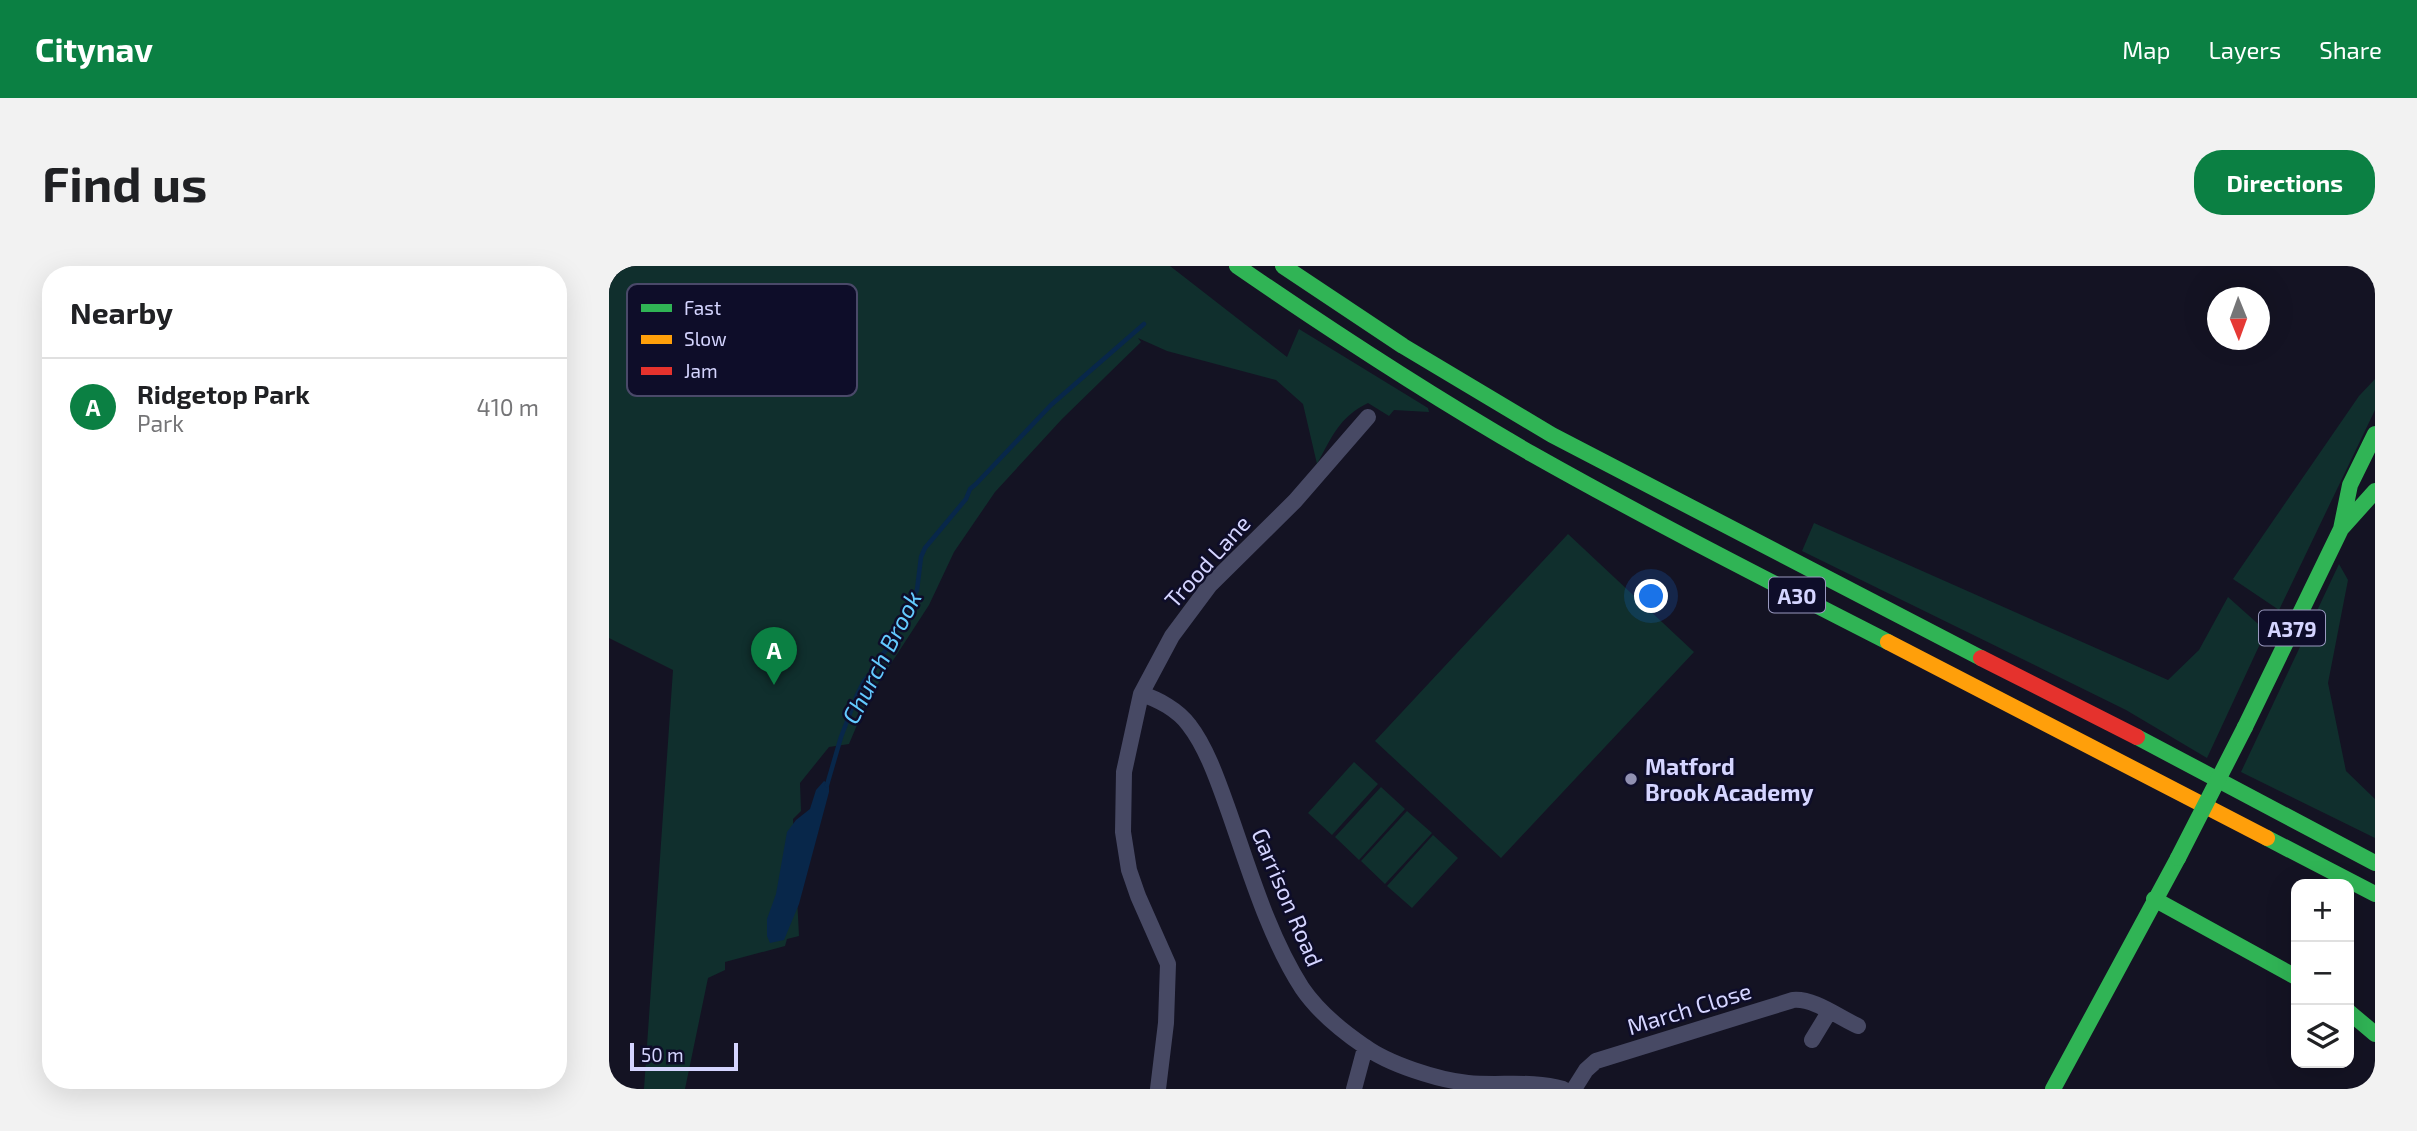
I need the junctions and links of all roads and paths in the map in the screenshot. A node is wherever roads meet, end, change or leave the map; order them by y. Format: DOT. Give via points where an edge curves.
graph roads {
  1 [pos="1237,266"];
  2 [pos="1283,266"];
  3 [pos="1368,417"];
  4 [pos="2375,433"];
  5 [pos="2375,491"];
  6 [pos="2341,529"];
  7 [pos="1141,694"];
  8 [pos="2375,863"];
  9 [pos="2375,894"];
  10 [pos="2154,899"];
  11 [pos="2291,974"];
  12 [pos="1829,1012"];
  13 [pos="2354,1016"];
  14 [pos="1858,1026"];
  15 [pos="2375,1034"];
  16 [pos="1812,1040"];
  17 [pos="1365,1048"];
  18 [pos="1158,1089"];
  19 [pos="1355,1089"];
  20 [pos="1563,1089"];
  21 [pos="1574,1089"];
  22 [pos="2053,1089"];
  1 -- 9 [label="main road, A30" via="1339,336 1531,453 1703,547"];
  2 -- 8 [label="main road, A30" via="1403,346 1552,435"];
  3 -- 7 [label="street, Trood Lane" via="1295,501 1210,585 1172,636"];
  4 -- 6 [label="main road, A379" via="2350,485"];
  5 -- 6 [label="main road, A379"];
  6 -- 10 [label="main road, A379, bridge" via="2245,727"];
  7 -- 17 [label="street, Garrison Road" via="1158,699 1189,724 1216,775 1252,876 1303,990"];
  7 -- 18 [label="street, Trood Lane" via="1124,772 1123,832 1129,870 1168,964"];
  10 -- 11 [label="main road"];
  10 -- 22 [label="main road, A379"];
  12 -- 14 [label="street, March Close"];
  12 -- 16 [label="street"];
  12 -- 21 [label="street, March Close" via="1817,1004 1793,1000 1596,1061"];
  13 -- 15 [label="main road"];
  17 -- 19 [label="street"];
  17 -- 20 [label="street, Garrison Road" via="1433,1076 1467,1083"];
}
